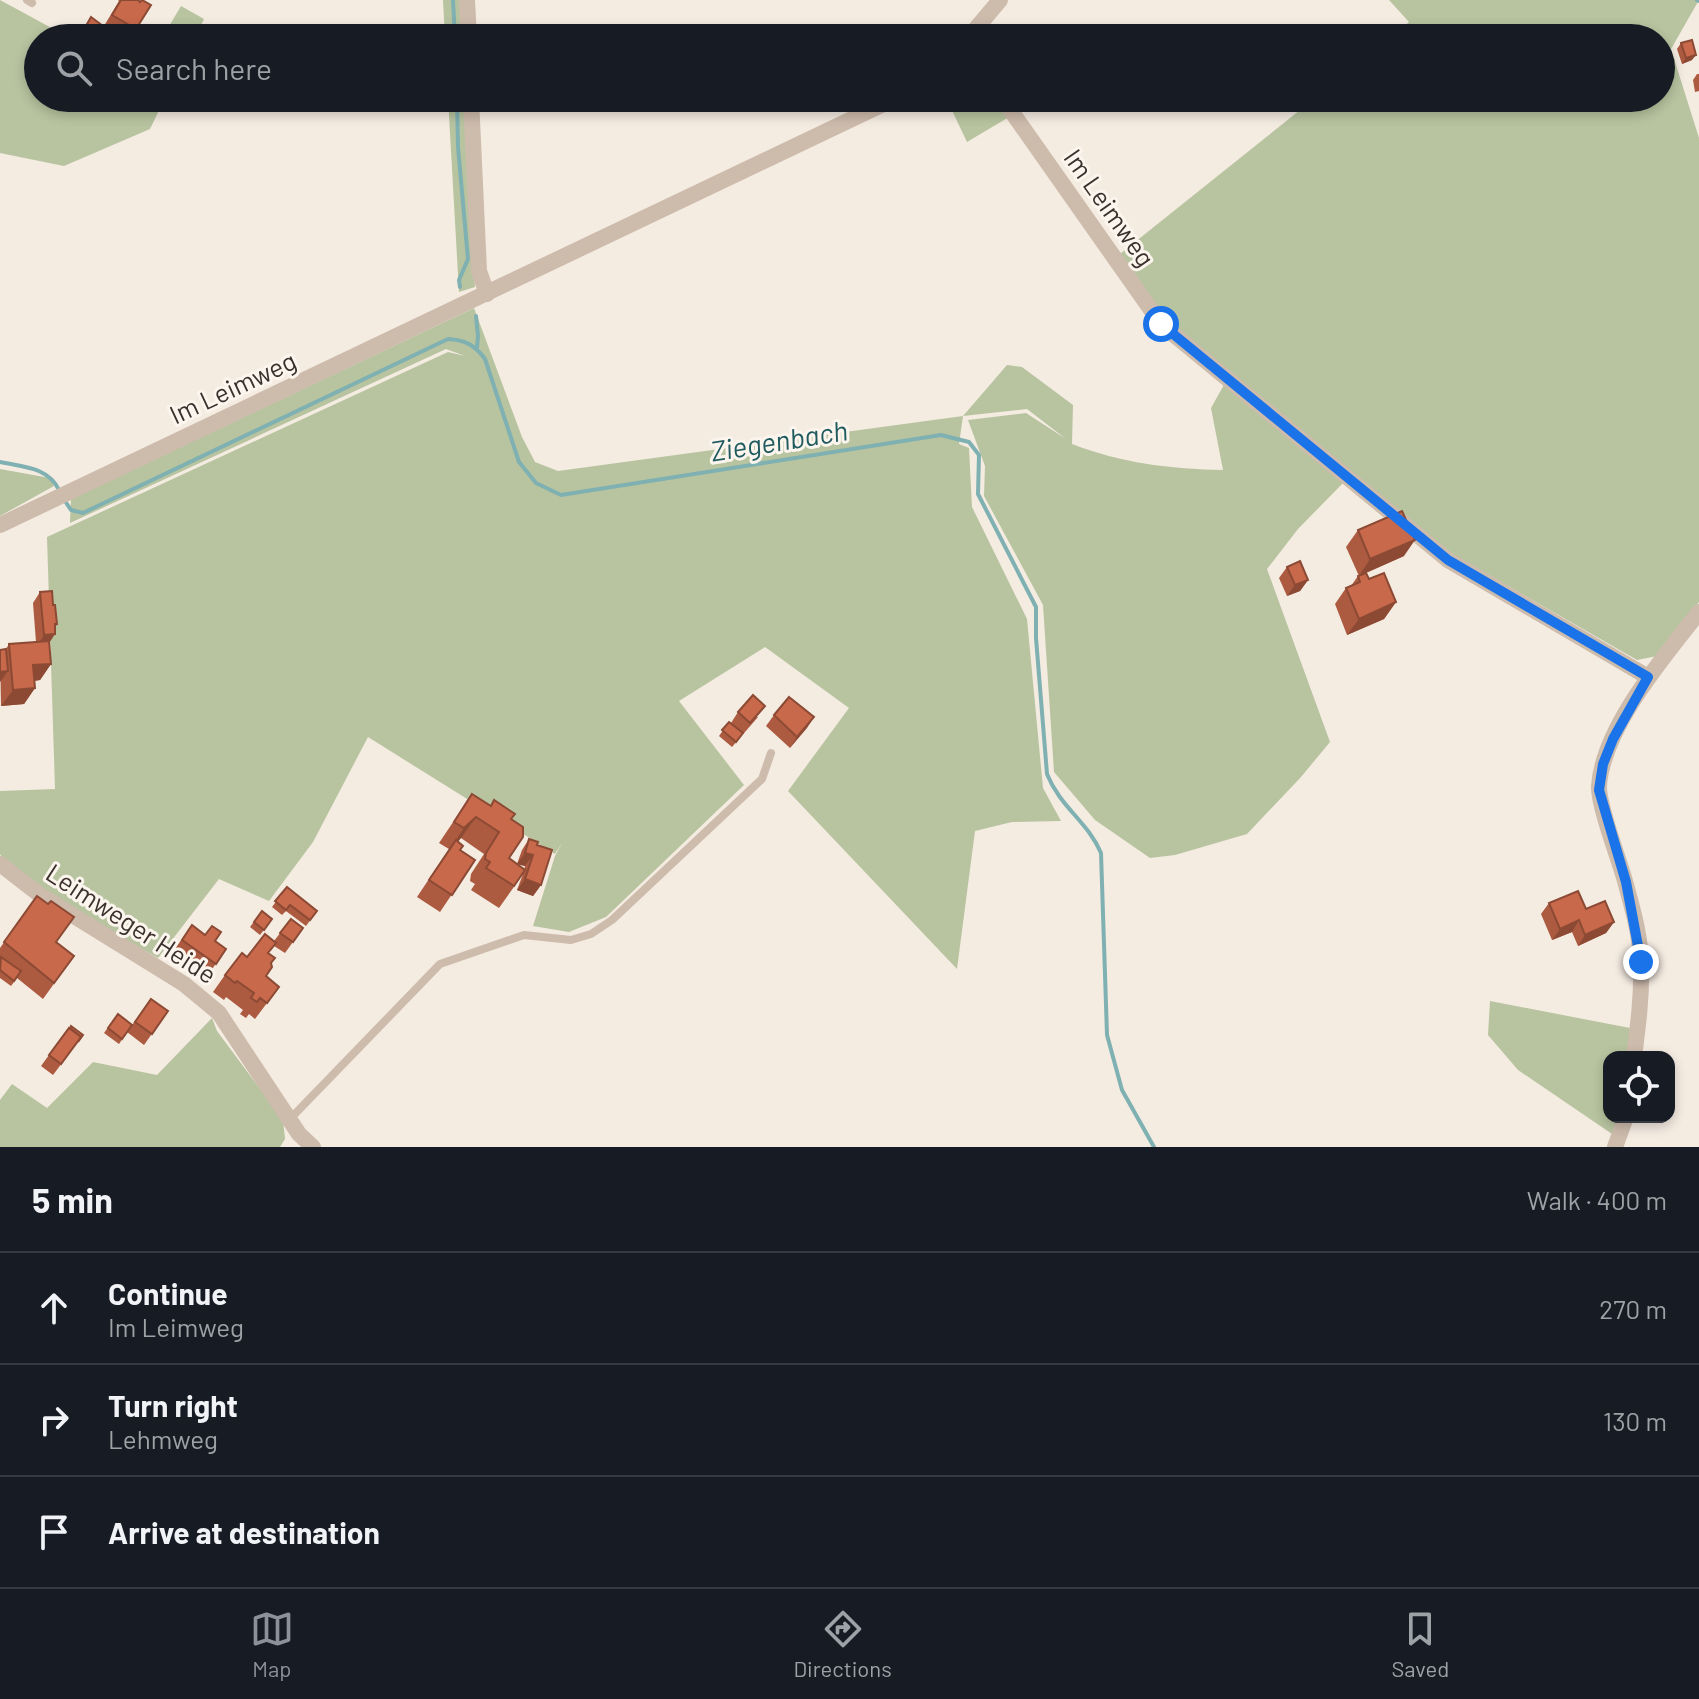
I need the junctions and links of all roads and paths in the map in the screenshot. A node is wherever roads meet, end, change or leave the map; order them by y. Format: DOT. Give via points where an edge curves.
graph roads {
  1 [pos="467,0"];
  2 [pos="1000,0"];
  3 [pos="468,24"];
  4 [pos="980,24"];
  5 [pos="472,112"];
  6 [pos="867,112"];
  7 [pos="1012,112"];
  8 [pos="487,294"];
  9 [pos="0,525"];
  10 [pos="1699,612"];
  11 [pos="1648,677"];
  12 [pos="771,753"];
  13 [pos="0,864"];
  14 [pos="1635,1051"];
  15 [pos="1624,1123"];
  16 [pos="293,1133"];
  17 [pos="313,1147"];
  18 [pos="1615,1147"];
  1 -- 3 [label="street"];
  2 -- 4 [label="street"];
  5 -- 8 [label="street" via="479,271"];
  6 -- 8 [label="street, Im Leimweg"];
  7 -- 11 [label="street, Im Leimweg" via="1161,324 1448,560"];
  8 -- 9 [label="street, Im Leimweg"];
  10 -- 11 [label="street"];
  11 -- 14 [label="street" via="1613,739 1599,790 1626,882 1641,962"];
  12 -- 16 [label="lane" via="762,779 591,934 571,940 524,935 440,964"];
  13 -- 16 [label="street, Leimweger Heide" via="40,895 184,984 219,1013"];
  15 -- 18 [label="street"];
  16 -- 17 [label="street, Leimweger Heide"];
}
